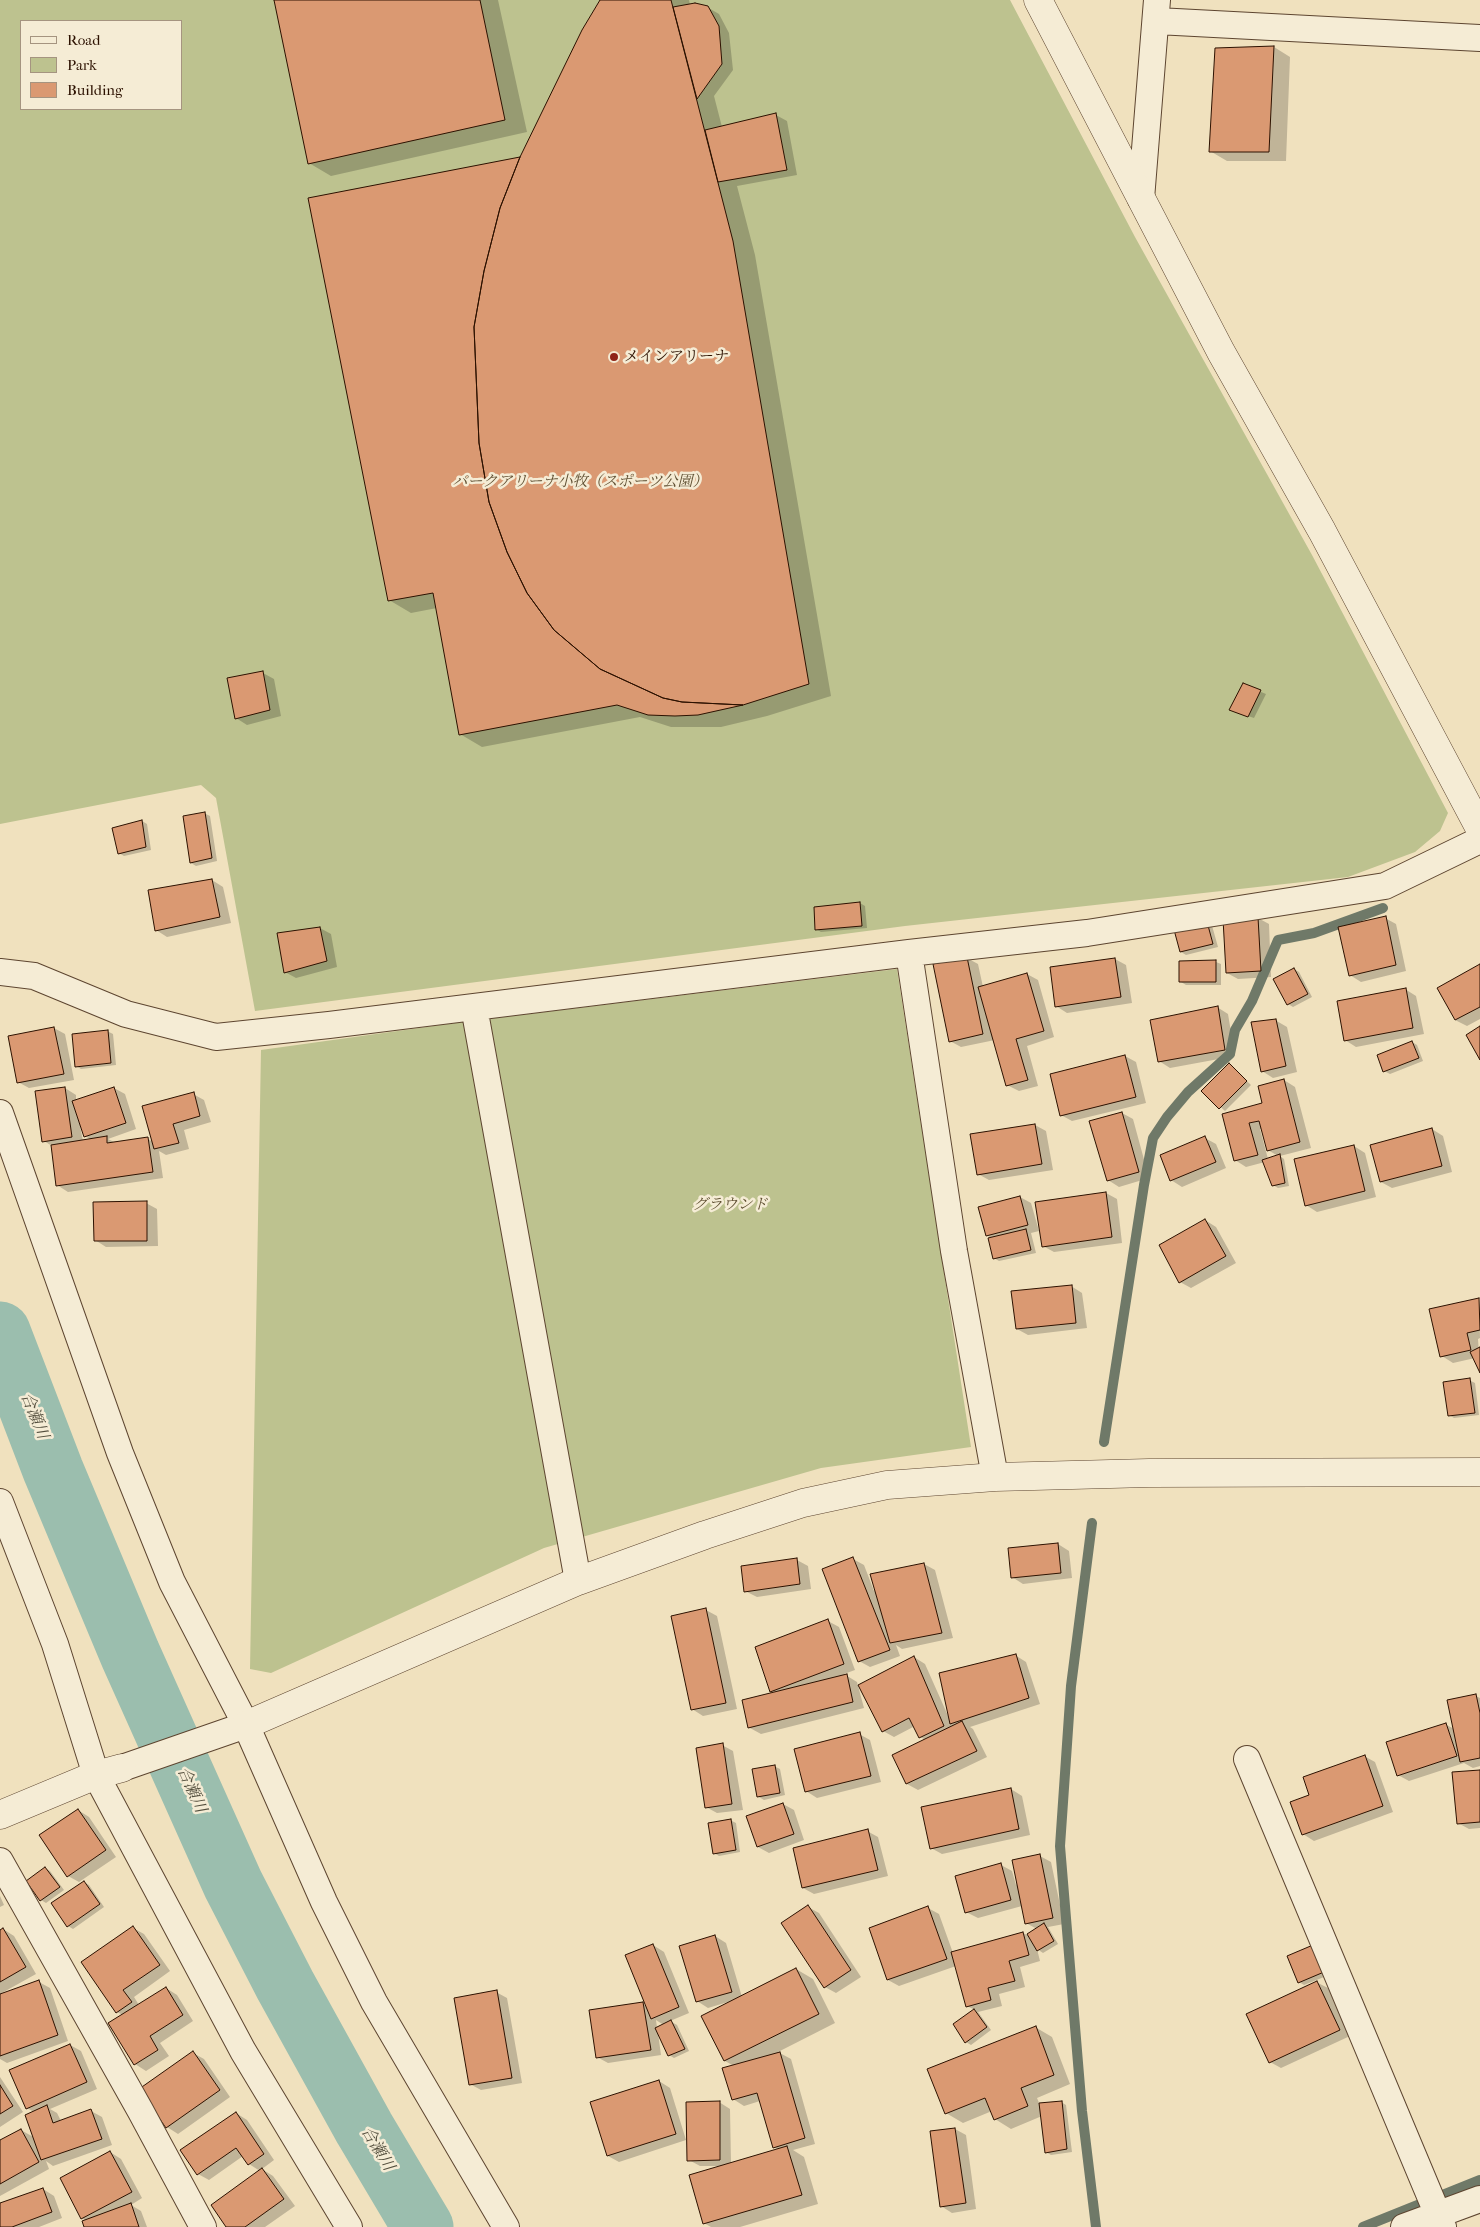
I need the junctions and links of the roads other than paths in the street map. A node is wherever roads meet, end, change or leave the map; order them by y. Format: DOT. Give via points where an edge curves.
graph roads {
  1 [pos="1038,0"];
  2 [pos="1157,10"];
  3 [pos="1480,38"];
  4 [pos="1142,199"];
  5 [pos="1480,829"];
  6 [pos="1480,840"];
  7 [pos="909,953"];
  8 [pos="0,972"];
  9 [pos="474,1007"];
  10 [pos="0,1113"];
  11 [pos="1480,1472"];
  12 [pos="996,1477"];
  13 [pos="0,1502"];
  14 [pos="578,1581"];
  15 [pos="246,1725"];
  16 [pos="1247,1759"];
  17 [pos="122,1768"];
  18 [pos="96,1775"];
  19 [pos="0,1815"];
  20 [pos="0,1861"];
  21 [pos="1480,2199"];
  22 [pos="1439,2215"];
  23 [pos="203,2227"];
  24 [pos="349,2227"];
  25 [pos="506,2227"];
  26 [pos="1404,2227"];
  1 -- 4 [label="street"];
  2 -- 3 [label="street"];
  2 -- 4 [label="street"];
  4 -- 5 [label="street" via="1221,352 1336,556"];
  6 -- 7 [label="street" via="1385,886 1087,933"];
  7 -- 9 [label="street"];
  7 -- 12 [label="street" via="954,1251"];
  8 -- 9 [label="street" via="34,976 126,1014 216,1037"];
  9 -- 14 [label="street"];
  10 -- 15 [label="street" via="120,1453 172,1582"];
  11 -- 12 [label="street" via="1149,1472"];
  12 -- 14 [label="street" via="887,1485 803,1503"];
  13 -- 18 [label="street" via="55,1644"];
  14 -- 15 [label="street"];
  15 -- 17 [label="street"];
  15 -- 25 [label="street" via="324,1902 374,2002"];
  16 -- 22 [label="street"];
  17 -- 18 [label="street"];
  18 -- 19 [label="street"];
  18 -- 24 [label="street" via="243,2051"];
  20 -- 23 [label="street"];
  21 -- 22 [label="street"];
  22 -- 26 [label="street"];
}
